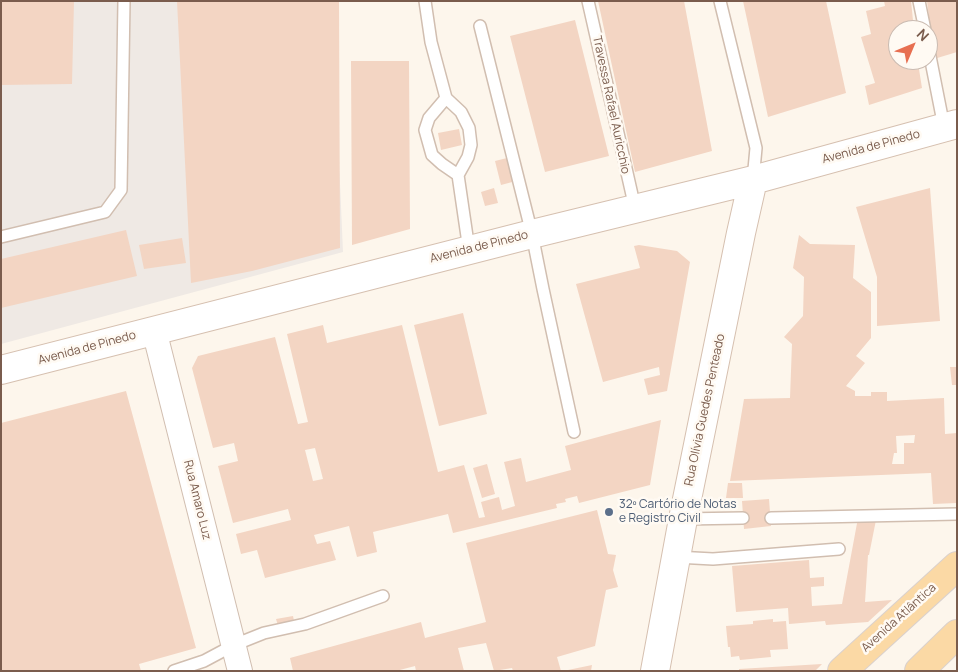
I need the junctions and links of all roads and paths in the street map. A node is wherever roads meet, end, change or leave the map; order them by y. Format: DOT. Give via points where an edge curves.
graph roads {
  1 [pos="124,1"];
  2 [pos="425,1"];
  3 [pos="588,1"];
  4 [pos="720,1"];
  5 [pos="919,1"];
  6 [pos="923,20"];
  7 [pos="480,26"];
  8 [pos="935,70"];
  9 [pos="446,98"];
  10 [pos="950,126"];
  11 [pos="458,175"];
  12 [pos="754,180"];
  13 [pos="635,208"];
  14 [pos="532,234"];
  15 [pos="1,237"];
  16 [pos="469,250"];
  17 [pos="154,330"];
  18 [pos="1,370"];
  19 [pos="574,432"];
  20 [pos="957,514"];
  21 [pos="683,518"];
  22 [pos="743,518"];
  23 [pos="771,518"];
  24 [pos="839,549"];
  25 [pos="676,557"];
  26 [pos="957,566"];
  27 [pos="383,596"];
  28 [pos="957,634"];
  29 [pos="234,645"];
  30 [pos="174,671"];
  31 [pos="240,671"];
  32 [pos="656,671"];
  33 [pos="842,671"];
  34 [pos="919,671"];
  1 -- 15 [label="lane" via="121,190 105,212"];
  2 -- 9 [label="lane" via="431,42"];
  3 -- 13 [label="lane, Travessa Rafael Auricchio"];
  4 -- 12 [label="lane" via="756,148"];
  5 -- 6 [label="lane"];
  7 -- 14 [label="lane"];
  8 -- 10 [label="lane"];
  9 -- 11 [label="lane" via="461,112 469,128 471,145"];
  9 -- 11 [label="lane" via="429,118 425,130 432,155"];
  10 -- 12 [label="street, Avenida de Pinedo"];
  11 -- 16 [label="lane"];
  12 -- 13 [label="street, Avenida de Pinedo"];
  12 -- 21 [label="street, Rua Olívia Guedes Penteado"];
  13 -- 14 [label="street, Avenida de Pinedo"];
  14 -- 16 [label="street, Avenida de Pinedo"];
  14 -- 19 [label="lane"];
  16 -- 17 [label="street, Avenida de Pinedo"];
  17 -- 18 [label="street, Avenida de Pinedo"];
  17 -- 29 [label="street, Rua Amaro Luz"];
  20 -- 23 [label="lane"];
  21 -- 22 [label="lane"];
  21 -- 25 [label="street, Rua Olívia Guedes Penteado"];
  24 -- 25 [label="lane" via="713,559"];
  25 -- 32 [label="street, Rua Olívia Guedes Penteado"];
  26 -- 33 [label="main road, Avenida Atlântica"];
  27 -- 29 [label="lane"];
  28 -- 34 [label="main road"];
  29 -- 30 [label="lane" via="204,661"];
  29 -- 31 [label="street, Rua Amaro Luz"];
}
